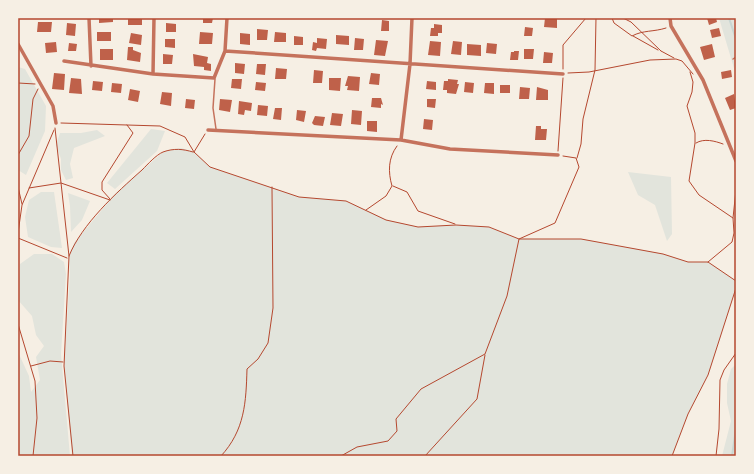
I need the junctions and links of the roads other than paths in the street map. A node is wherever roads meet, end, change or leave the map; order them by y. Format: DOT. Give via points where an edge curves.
graph roads {
  1 [pos="89,18"];
  2 [pos="154,18"];
  3 [pos="227,18"];
  4 [pos="412,18"];
  5 [pos="670,18"];
  6 [pos="18,44"];
  7 [pos="225,51"];
  8 [pos="736,58"];
  9 [pos="733,59"];
  10 [pos="64,61"];
  11 [pos="410,64"];
  12 [pos="91,66"];
  13 [pos="152,74"];
  14 [pos="563,74"];
  15 [pos="214,78"];
  16 [pos="56,123"];
  17 [pos="208,130"];
  18 [pos="216,130"];
  19 [pos="401,140"];
  20 [pos="558,155"];
  21 [pos="736,161"];
  1 -- 12 [label="street"];
  2 -- 13 [label="street"];
  3 -- 7 [label="street"];
  4 -- 11 [label="street"];
  5 -- 21 [label="street" via="671,26 703,80"];
  6 -- 16 [label="street" via="53,106"];
  7 -- 11 [label="street"];
  7 -- 15 [label="street"];
  8 -- 9 [label="lane"];
  10 -- 12 [label="street"];
  11 -- 14 [label="street"];
  11 -- 19 [label="street"];
  12 -- 13 [label="street"];
  13 -- 15 [label="street"];
  15 -- 18 [label="lane" via="216,84 213,108"];
  17 -- 18 [label="street"];
  18 -- 19 [label="street"];
  19 -- 20 [label="street" via="450,149"];
}
